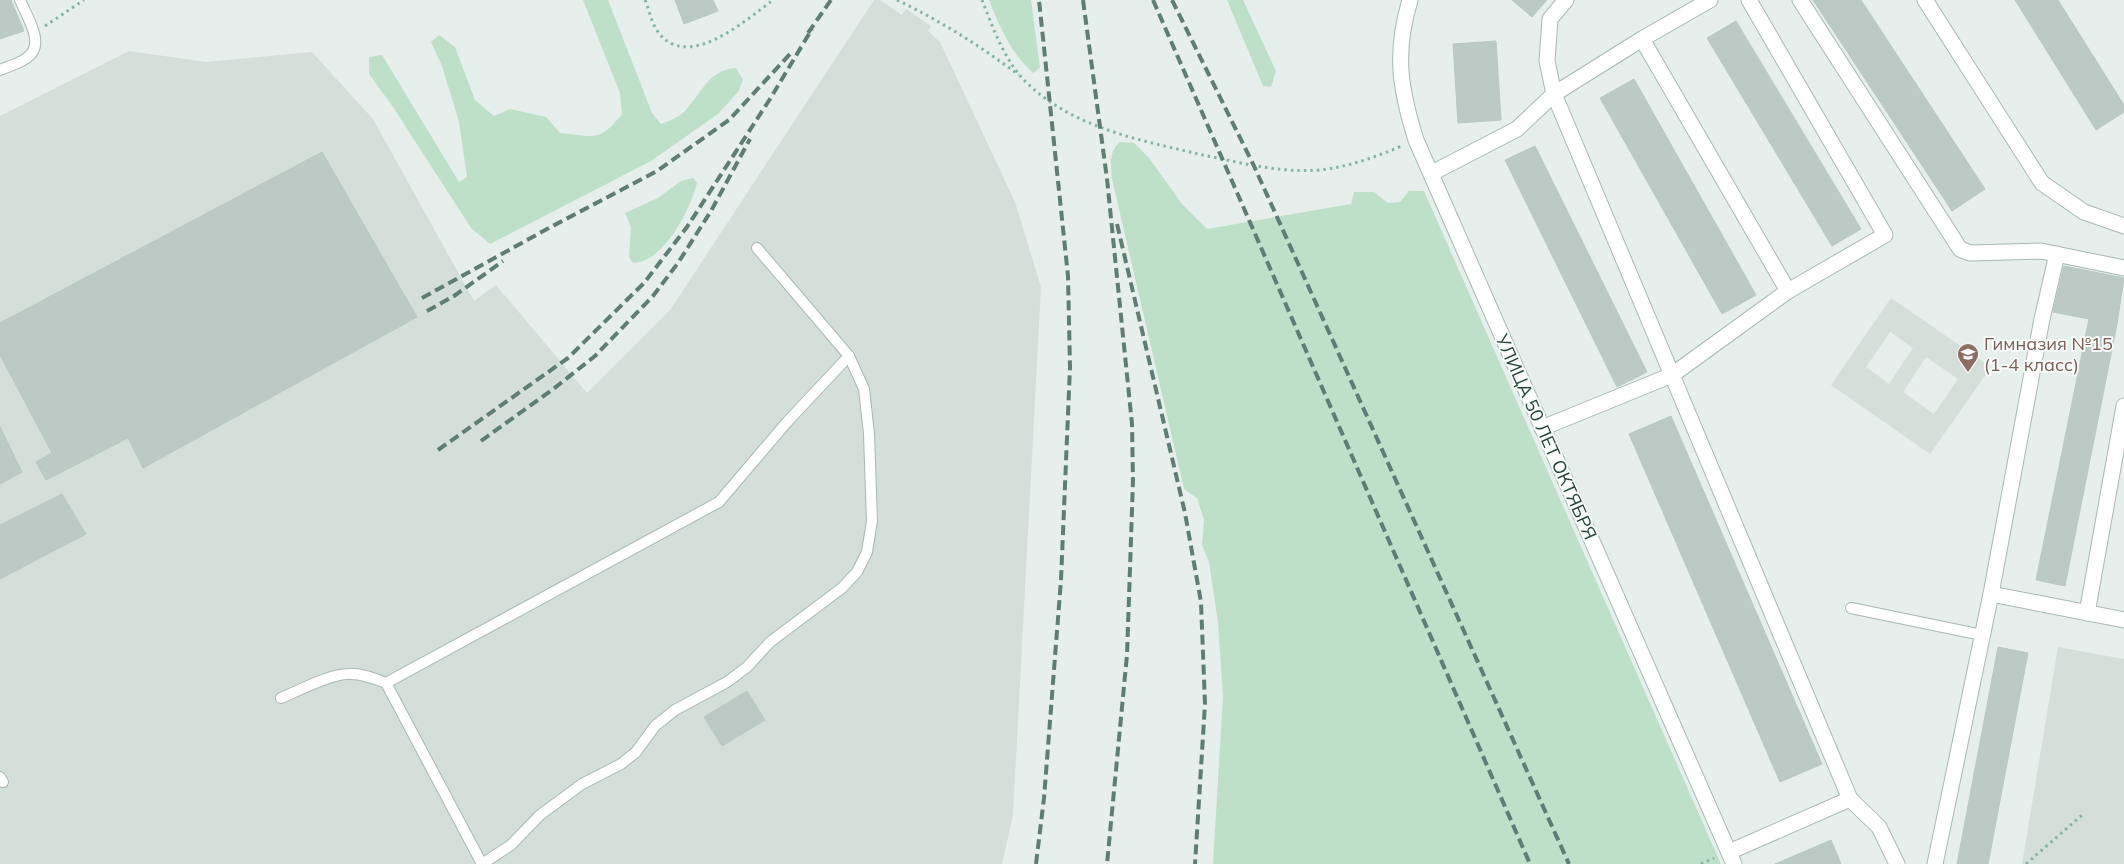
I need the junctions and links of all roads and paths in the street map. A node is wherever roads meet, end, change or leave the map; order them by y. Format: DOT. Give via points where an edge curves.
graph roads {
  1 [pos="20,0"];
  2 [pos="84,0"];
  3 [pos="645,0"];
  4 [pos="773,0"];
  5 [pos="896,0"];
  6 [pos="982,0"];
  7 [pos="1410,0"];
  8 [pos="1566,0"];
  9 [pos="1710,0"];
  10 [pos="1749,0"];
  11 [pos="1800,0"];
  12 [pos="1925,0"];
  13 [pos="34,33"];
  14 [pos="1642,39"];
  15 [pos="0,70"];
  16 [pos="1023,78"];
  17 [pos="1554,94"];
  18 [pos="1416,140"];
  19 [pos="1432,173"];
  20 [pos="2124,226"];
  21 [pos="758,248"];
  22 [pos="2057,254"];
  23 [pos="2124,268"];
  24 [pos="1788,291"];
  25 [pos="849,356"];
  26 [pos="1672,375"];
  27 [pos="2124,406"];
  28 [pos="1542,428"];
  29 [pos="1991,594"];
  30 [pos="1851,608"];
  31 [pos="2087,613"];
  32 [pos="2124,620"];
  33 [pos="1982,635"];
  34 [pos="386,682"];
  35 [pos="281,698"];
  36 [pos="1850,799"];
  37 [pos="2082,815"];
  38 [pos="1731,858"];
  39 [pos="482,864"];
  40 [pos="1897,864"];
  41 [pos="1935,864"];
  42 [pos="2026,864"];
  1 -- 13 [label="lane"];
  2 -- 13 [label="path"];
  3 -- 4 [label="path" via="656,29 669,43 682,47 703,45 722,37"];
  5 -- 16 [label="path" via="977,44"];
  6 -- 16 [label="path" via="1008,56"];
  7 -- 18 [label="street, УЛИЦА 50 ЛЕТ ОКТЯБРЯ" via="1399,55 1404,101"];
  8 -- 17 [label="street" via="1550,19 1547,61"];
  9 -- 14 [label="street"];
  10 -- 24 [label="street" via="1885,235"];
  11 -- 22 [label="street" via="1960,249 1970,253 2041,251"];
  12 -- 20 [label="street" via="2042,183 2084,212"];
  13 -- 15 [label="lane" via="34,51"];
  14 -- 17 [label="street"];
  14 -- 24 [label="street"];
  16 -- 18 [label="path" via="1050,102 1100,127 1159,145 1254,166 1288,171 1320,170 1362,162"];
  17 -- 19 [label="street" via="1517,129"];
  17 -- 26 [label="street"];
  18 -- 19 [label="street, УЛИЦА 50 ЛЕТ ОКТЯБРЯ"];
  19 -- 28 [label="street, УЛИЦА 50 ЛЕТ ОКТЯБРЯ"];
  21 -- 25 [label="lane"];
  22 -- 23 [label="street"];
  22 -- 29 [label="street"];
  24 -- 26 [label="street"];
  25 -- 34 [label="lane" via="719,502"];
  25 -- 39 [label="lane" via="864,389 871,481 872,521 868,552 857,572 842,588 770,642 748,667 675,710 655,726 636,752 621,764 582,784 540,815 511,846"];
  26 -- 28 [label="street"];
  26 -- 36 [label="street"];
  27 -- 31 [label="street"];
  28 -- 38 [label="street, УЛИЦА 50 ЛЕТ ОКТЯБРЯ"];
  29 -- 31 [label="street"];
  29 -- 33 [label="street"];
  30 -- 33 [label="lane"];
  31 -- 32 [label="street"];
  33 -- 41 [label="street"];
  34 -- 35 [label="lane" via="346,673"];
  34 -- 39 [label="lane"];
  36 -- 38 [label="street"];
  36 -- 40 [label="street" via="1879,827"];
  37 -- 42 [label="path"];
}
